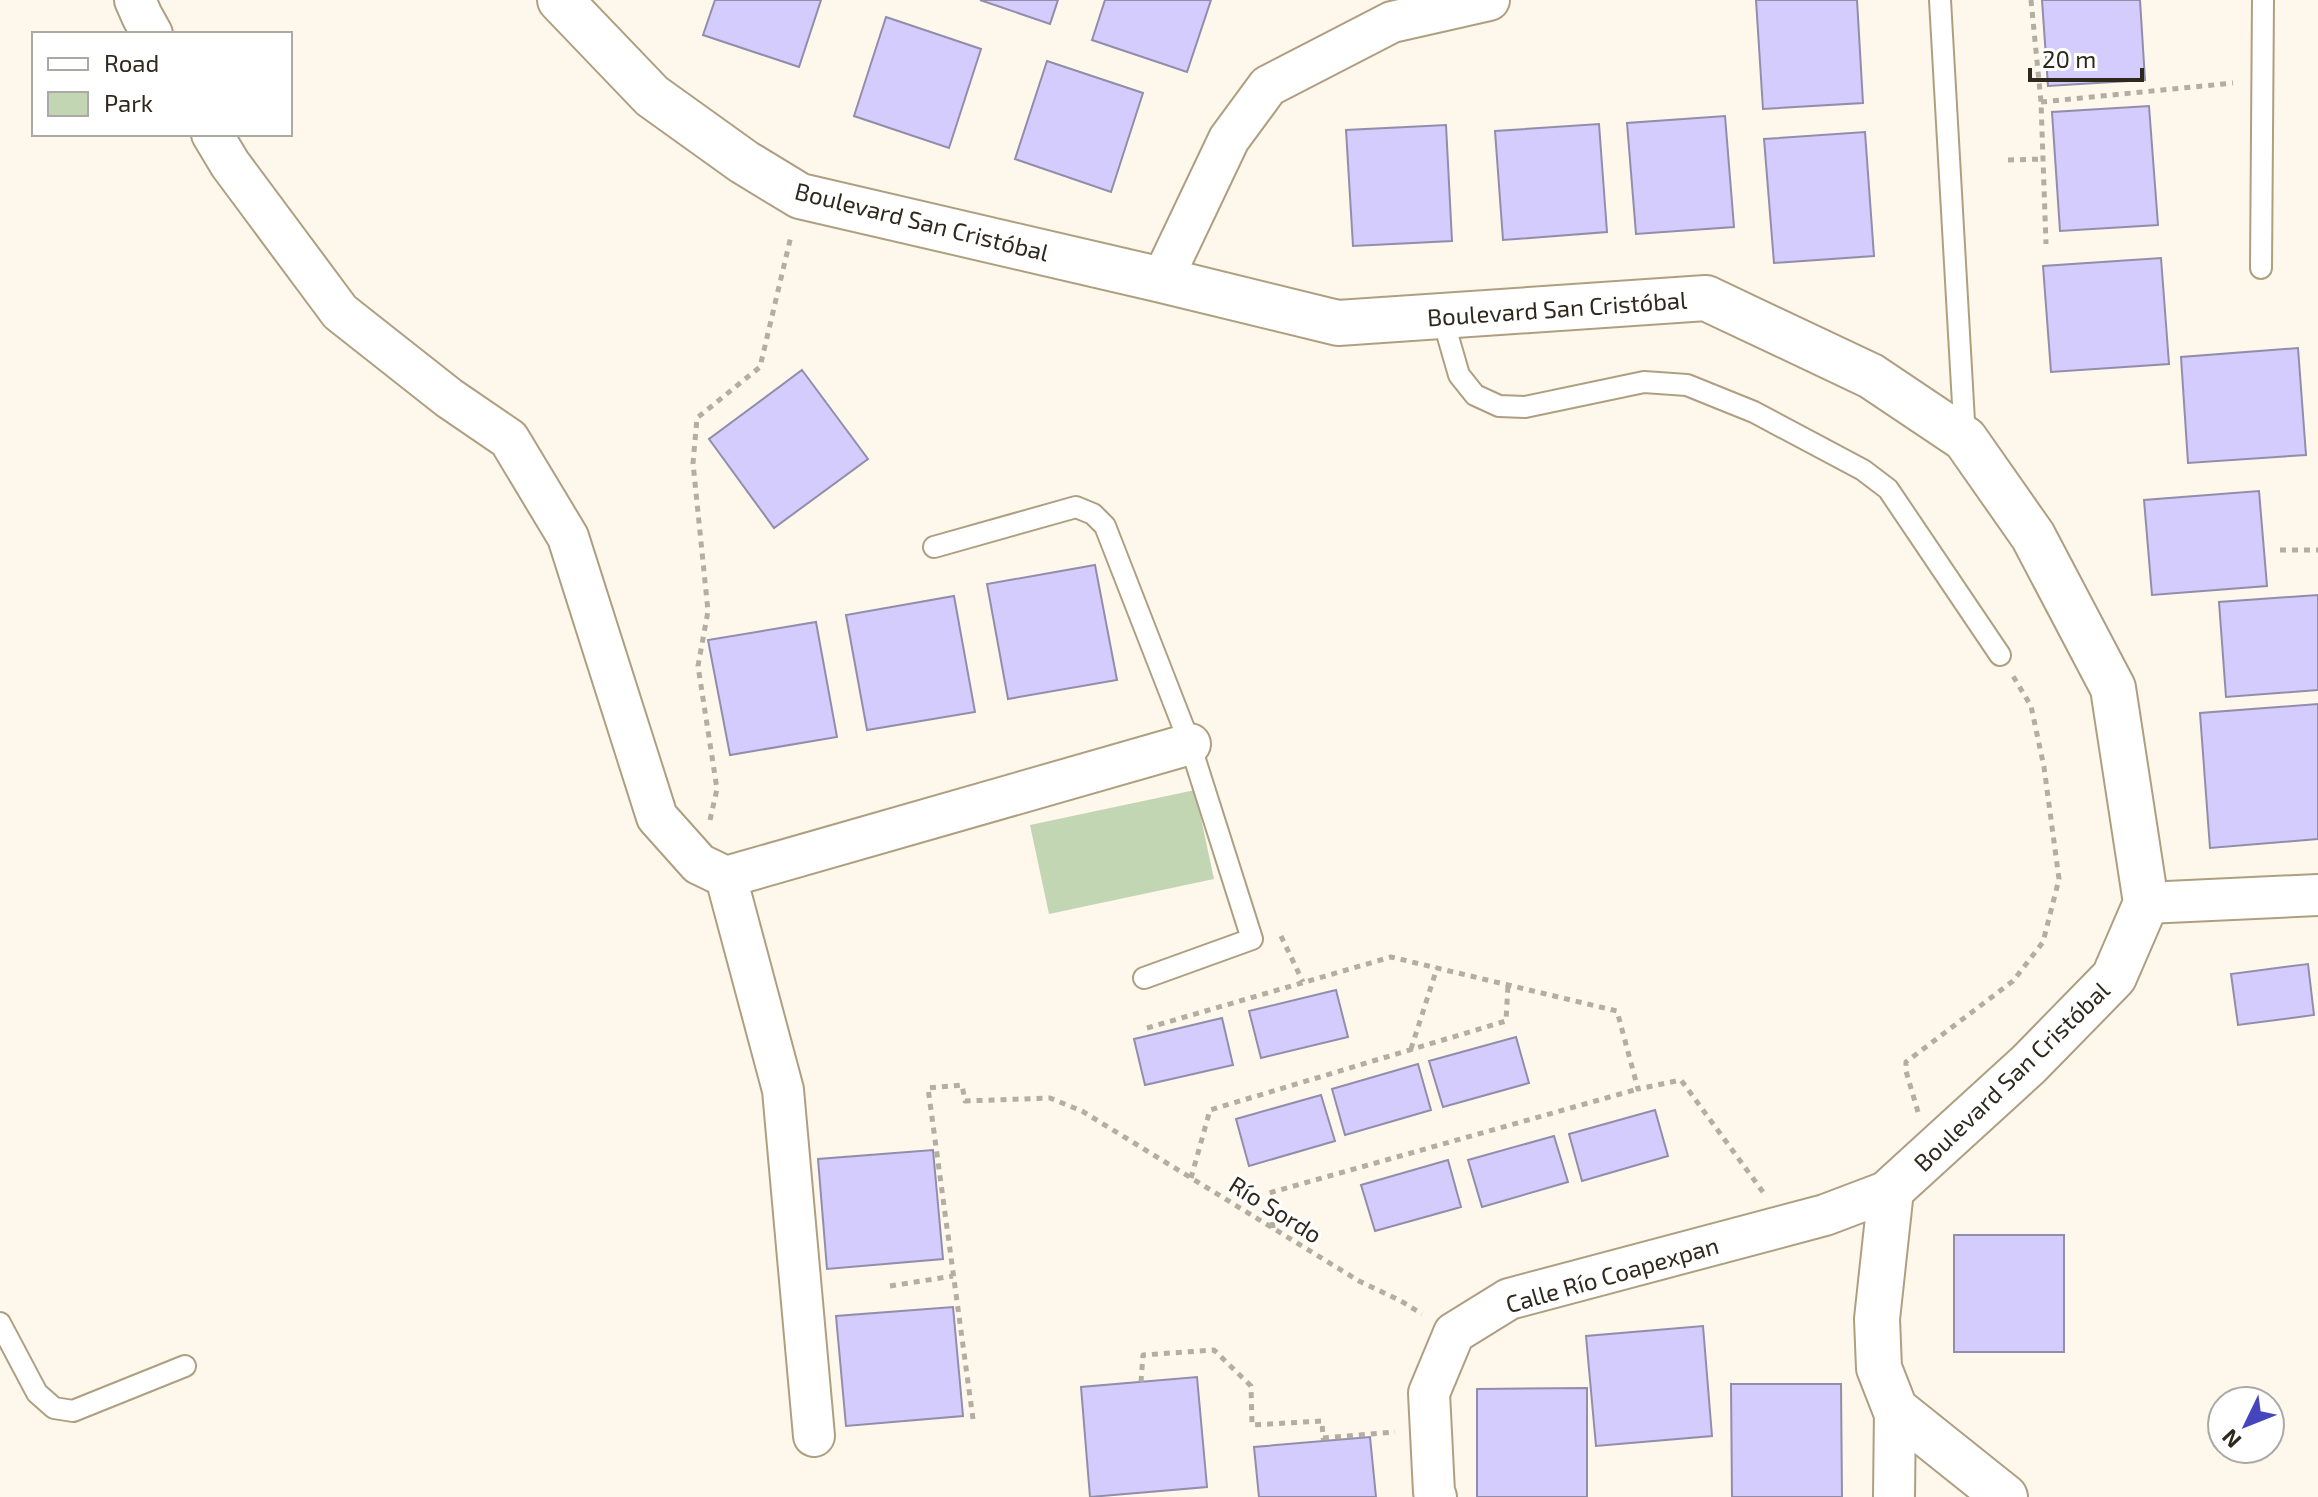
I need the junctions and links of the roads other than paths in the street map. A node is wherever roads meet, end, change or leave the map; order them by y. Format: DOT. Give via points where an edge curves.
graph roads {
  1 [pos="135,0"];
  2 [pos="560,0"];
  3 [pos="1489,0"];
  4 [pos="1940,0"];
  5 [pos="2263,0"];
  6 [pos="151,32"];
  7 [pos="213,136"];
  8 [pos="2261,268"];
  9 [pos="1162,280"];
  10 [pos="1442,316"];
  11 [pos="1965,439"];
  12 [pos="934,547"];
  13 [pos="2000,655"];
  14 [pos="1190,744"];
  15 [pos="713,870"];
  16 [pos="2318,895"];
  17 [pos="2146,903"];
  18 [pos="1144,978"];
  19 [pos="1891,1190"];
  20 [pos="0,1323"];
  21 [pos="185,1366"];
  22 [pos="1895,1409"];
  23 [pos="814,1436"];
  24 [pos="1901,1491"];
  25 [pos="1436,1497"];
  26 [pos="2005,1497"];
  1 -- 6 [label="street"];
  2 -- 9 [label="street, Boulevard San Cristóbal" via="652,96 800,196"];
  3 -- 9 [label="street" via="1392,22 1268,86 1229,139"];
  4 -- 11 [label="lane"];
  5 -- 8 [label="lane"];
  7 -- 15 [label="street" via="340,312 509,439 568,537 657,817"];
  9 -- 10 [label="street, Boulevard San Cristóbal" via="1338,323"];
  10 -- 11 [label="street, Boulevard San Cristóbal" via="1706,298 1871,376"];
  10 -- 13 [label="lane" via="1459,375 1475,395 1499,406 1525,407 1644,382 1687,385 1754,412 1863,470 1888,489"];
  11 -- 17 [label="street, Boulevard San Cristóbal" via="2033,536 2113,688"];
  12 -- 14 [label="lane" via="1076,507 1093,514 1105,526"];
  14 -- 15 [label="street"];
  14 -- 18 [label="lane" via="1252,939"];
  15 -- 23 [label="street" via="783,1090"];
  16 -- 17 [label="street"];
  17 -- 19 [label="street, Boulevard San Cristóbal" via="2114,977 2029,1064"];
  19 -- 22 [label="street, Boulevard San Cristóbal" via="1877,1319 1879,1368"];
  19 -- 25 [label="street, Calle Río Coapexpan" via="1825,1215 1509,1299 1454,1333 1429,1393"];
  20 -- 21 [label="lane" via="37,1393 54,1408 73,1411"];
  22 -- 24 [label="street"];
  22 -- 26 [label="street"];
}
